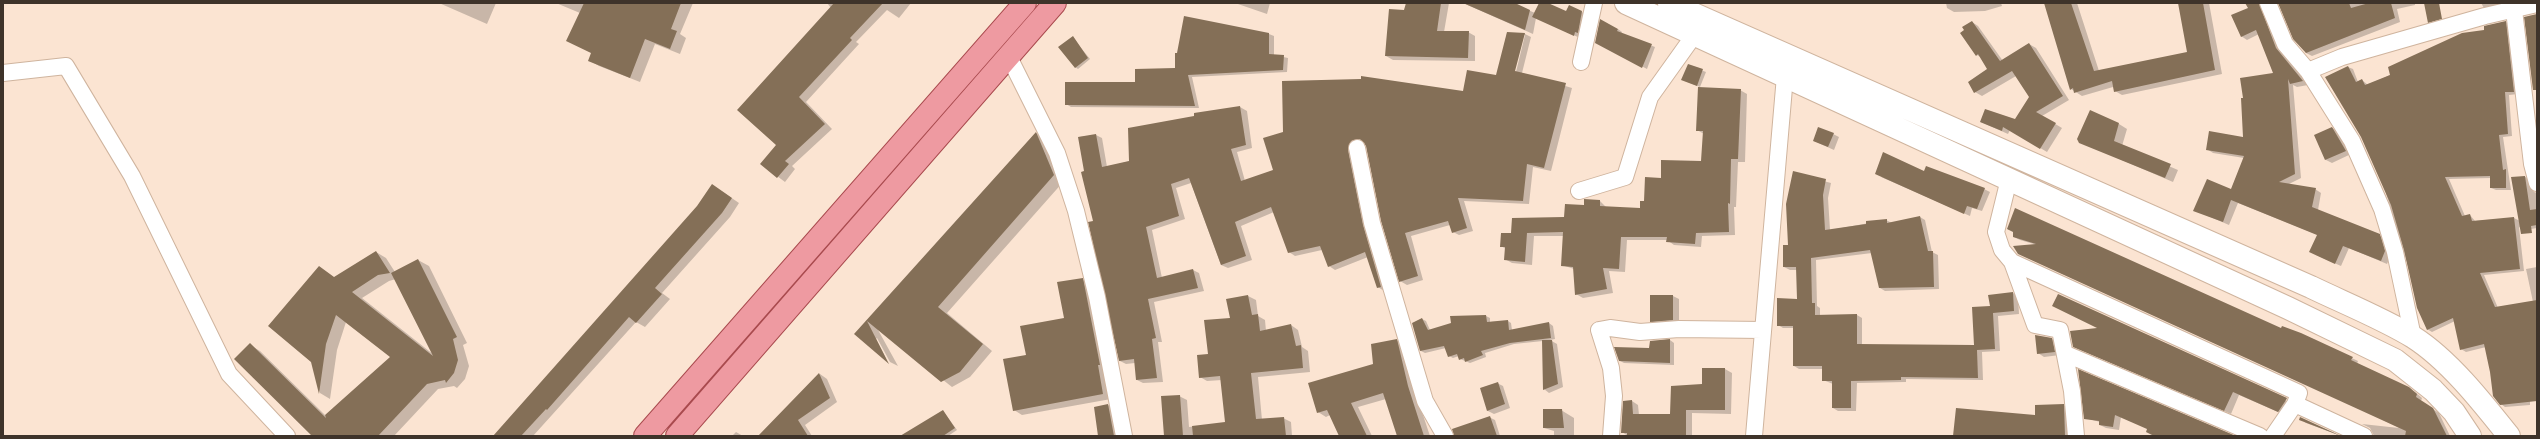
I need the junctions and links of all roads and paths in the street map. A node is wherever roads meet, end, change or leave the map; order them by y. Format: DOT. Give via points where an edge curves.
graph roads {
  1 [pos="1025,3"];
  2 [pos="1055,3"];
  3 [pos="1594,3"];
  4 [pos="1626,3"];
  5 [pos="1669,3"];
  6 [pos="2268,3"];
  7 [pos="2537,4"];
  8 [pos="2486,9"];
  9 [pos="2514,10"];
  10 [pos="1695,34"];
  11 [pos="1009,57"];
  12 [pos="1581,62"];
  13 [pos="2308,71"];
  14 [pos="3,73"];
  15 [pos="1785,76"];
  16 [pos="1357,148"];
  17 [pos="2535,164"];
  18 [pos="2008,179"];
  19 [pos="2537,183"];
  20 [pos="1580,191"];
  21 [pos="2012,262"];
  22 [pos="1763,330"];
  23 [pos="2413,337"];
  24 [pos="2066,354"];
  25 [pos="2295,404"];
  26 [pos="287,436"];
  27 [pos="645,436"];
  28 [pos="678,436"];
  29 [pos="1124,436"];
  30 [pos="1445,436"];
  31 [pos="1611,436"];
  32 [pos="1754,436"];
  33 [pos="2076,436"];
  34 [pos="2260,436"];
  35 [pos="2273,436"];
  36 [pos="2364,436"];
  37 [pos="2470,436"];
  38 [pos="2509,436"];
  1 -- 27 [label="main road"];
  2 -- 11 [label="main road"];
  3 -- 12 [label="street"];
  4 -- 10 [label="main road"];
  5 -- 23 [label="main road" via="2304,284"];
  6 -- 13 [label="street" via="2285,44"];
  7 -- 9 [label="street"];
  8 -- 9 [label="street"];
  8 -- 13 [label="street" via="2342,57"];
  9 -- 17 [label="street"];
  10 -- 15 [label="main road"];
  10 -- 20 [label="street" via="1650,97 1625,177"];
  11 -- 28 [label="main road"];
  11 -- 29 [label="street" via="1057,153 1076,211 1097,296"];
  13 -- 23 [label="street" via="2352,141 2382,209 2396,252"];
  14 -- 26 [label="street" via="66,66 132,176 229,374"];
  15 -- 18 [label="main road"];
  15 -- 22 [label="street"];
  16 -- 30 [label="street" via="1372,223 1425,401"];
  17 -- 19 [label="street"];
  18 -- 21 [label="street" via="1996,232 2002,250"];
  18 -- 37 [label="main road" via="2395,360 2433,390 2454,412"];
  21 -- 24 [label="street" via="2035,325 2060,330"];
  21 -- 25 [label="street" via="2299,393"];
  22 -- 31 [label="street" via="1599,330 1613,382"];
  22 -- 32 [label="street"];
  23 -- 38 [label="main road" via="2451,370"];
  24 -- 33 [label="street"];
  24 -- 34 [label="street"];
  25 -- 35 [label="street"];
  25 -- 36 [label="street"];
}
